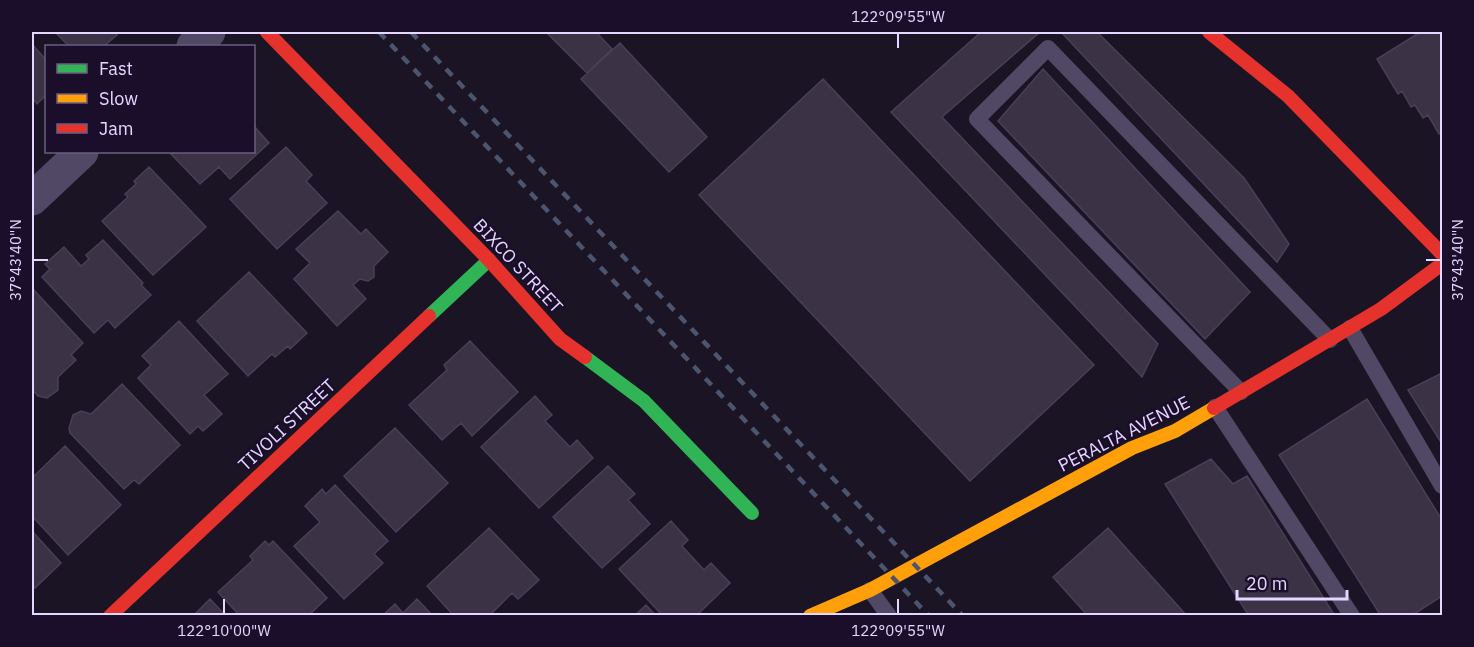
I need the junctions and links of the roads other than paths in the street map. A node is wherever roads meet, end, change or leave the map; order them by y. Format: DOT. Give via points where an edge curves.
graph roads {
  1 [pos="209,32"];
  2 [pos="267,32"];
  3 [pos="1209,32"];
  4 [pos="194,45"];
  5 [pos="80,153"];
  6 [pos="32,198"];
  7 [pos="1443,254"];
  8 [pos="489,260"];
  9 [pos="1443,264"];
  10 [pos="1350,328"];
  11 [pos="1330,340"];
  12 [pos="1241,392"];
  13 [pos="1215,407"];
  14 [pos="1443,486"];
  15 [pos="752,513"];
  16 [pos="870,590"];
  17 [pos="110,615"];
  18 [pos="810,615"];
  19 [pos="888,615"];
  20 [pos="1352,615"];
  1 -- 4 [label="street"];
  2 -- 8 [label="street, BIXCO STREET"];
  3 -- 7 [label="street" via="1288,96"];
  5 -- 6 [label="street"];
  8 -- 15 [label="street, BIXCO STREET" via="560,339 644,401"];
  8 -- 17 [label="street, TIVOLI STREET"];
  9 -- 10 [label="street, PERALTA AVENUE"];
  10 -- 11 [label="street, PERALTA AVENUE"];
  10 -- 14 [label="lane"];
  11 -- 12 [label="street, PERALTA AVENUE"];
  11 -- 12 [label="lane" via="1048,48 977,119"];
  12 -- 13 [label="street, PERALTA AVENUE"];
  13 -- 16 [label="street, PERALTA AVENUE"];
  13 -- 20 [label="lane"];
  16 -- 18 [label="street, PERALTA AVENUE"];
  16 -- 19 [label="lane"];
}
